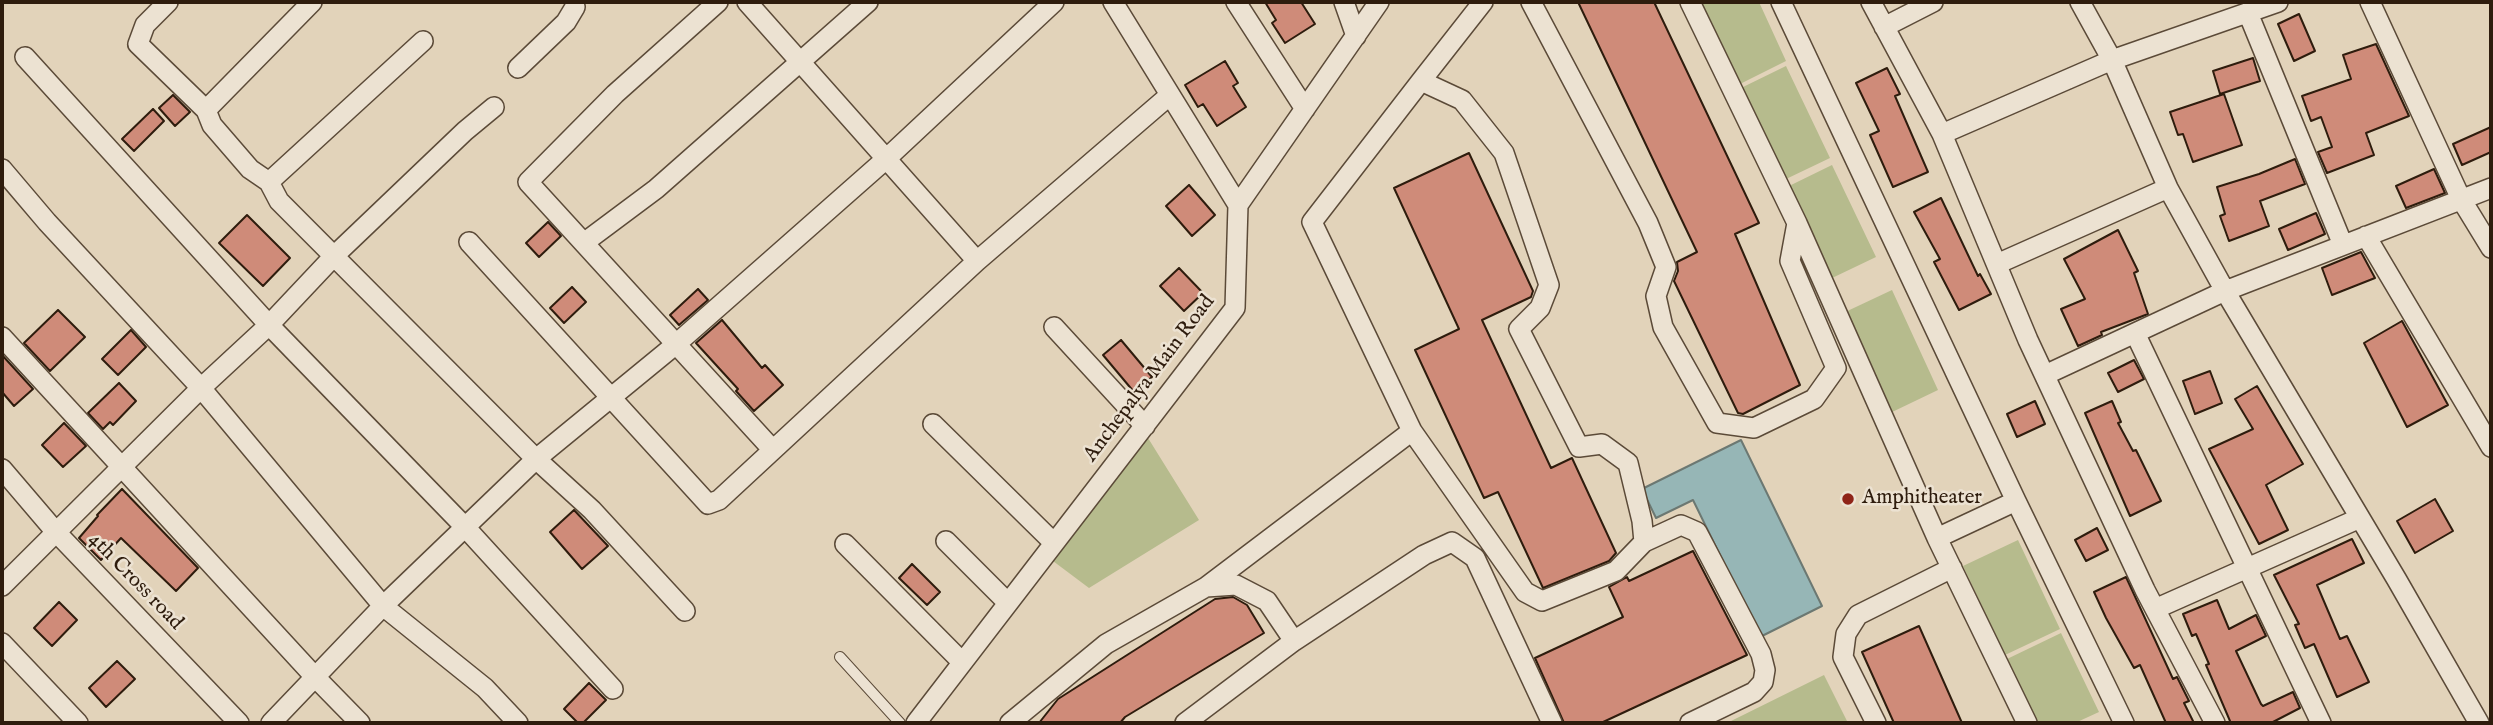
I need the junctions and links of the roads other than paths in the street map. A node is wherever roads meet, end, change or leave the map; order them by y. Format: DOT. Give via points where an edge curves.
graph roads {
  1 [pos="168,2"];
  2 [pos="312,2"];
  3 [pos="718,2"];
  4 [pos="747,2"];
  5 [pos="868,2"];
  6 [pos="1054,2"];
  7 [pos="1113,2"];
  8 [pos="1236,2"];
  9 [pos="1343,2"];
  10 [pos="1379,2"];
  11 [pos="1483,2"];
  12 [pos="1531,2"];
  13 [pos="1690,2"];
  14 [pos="1781,2"];
  15 [pos="1871,2"];
  16 [pos="1933,2"];
  17 [pos="2080,2"];
  18 [pos="2278,2"];
  19 [pos="2370,2"];
  20 [pos="575,3"];
  21 [pos="2248,13"];
  22 [pos="1884,27"];
  23 [pos="1356,36"];
  24 [pos="423,41"];
  25 [pos="25,57"];
  26 [pos="2112,60"];
  27 [pos="800,62"];
  28 [pos="518,68"];
  29 [pos="1421,81"];
  30 [pos="1170,95"];
  31 [pos="494,107"];
  32 [pos="1305,109"];
  33 [pos="205,110"];
  34 [pos="1942,134"];
  35 [pos="886,159"];
  36 [pos="2,169"];
  37 [pos="269,182"];
  38 [pos="2168,188"];
  39 [pos="2491,188"];
  40 [pos="2460,199"];
  41 [pos="1238,205"];
  42 [pos="1797,223"];
  43 [pos="2366,236"];
  44 [pos="469,242"];
  45 [pos="585,243"];
  46 [pos="2343,245"];
  47 [pos="2491,247"];
  48 [pos="334,256"];
  49 [pos="977,261"];
  50 [pos="1997,264"];
  51 [pos="2225,292"];
  52 [pos="269,325"];
  53 [pos="1054,327"];
  54 [pos="2135,333"];
  55 [pos="2,337"];
  56 [pos="675,345"];
  57 [pos="2045,375"];
  58 [pos="201,388"];
  59 [pos="612,397"];
  60 [pos="933,424"];
  61 [pos="1144,425"];
  62 [pos="1412,431"];
  63 [pos="2491,447"];
  64 [pos="772,449"];
  65 [pos="536,459"];
  66 [pos="121,467"];
  67 [pos="2,469"];
  68 [pos="2016,501"];
  69 [pos="2360,518"];
  70 [pos="465,527"];
  71 [pos="55,531"];
  72 [pos="1937,538"];
  73 [pos="946,541"];
  74 [pos="1644,542"];
  75 [pos="1054,543"];
  76 [pos="845,544"];
  77 [pos="1952,568"];
  78 [pos="2246,568"];
  79 [pos="2,586"];
  80 [pos="1206,587"];
  81 [pos="1008,603"];
  82 [pos="383,606"];
  83 [pos="2155,609"];
  84 [pos="685,611"];
  85 [pos="1294,642"];
  86 [pos="2,643"];
  87 [pos="840,657"];
  88 [pos="962,662"];
  89 [pos="316,678"];
  90 [pos="613,689"];
  91 [pos="2491,719"];
  92 [pos="78,723"];
  93 [pos="239,723"];
  94 [pos="271,723"];
  95 [pos="360,723"];
  96 [pos="519,723"];
  97 [pos="900,723"];
  98 [pos="916,723"];
  99 [pos="1010,723"];
  100 [pos="1185,723"];
  101 [pos="1552,723"];
  102 [pos="1690,723"];
  103 [pos="1876,723"];
  104 [pos="2027,723"];
  105 [pos="2124,723"];
  106 [pos="2214,723"];
  107 [pos="2321,723"];
  108 [pos="2482,723"];
  1 -- 33 [label="street" via="145,25 138,44"];
  2 -- 33 [label="street"];
  3 -- 45 [label="street" via="615,94 528,182"];
  4 -- 27 [label="street"];
  5 -- 27 [label="street"];
  6 -- 35 [label="street"];
  7 -- 30 [label="street"];
  8 -- 32 [label="street"];
  9 -- 23 [label="street"];
  10 -- 23 [label="street"];
  11 -- 29 [label="street"];
  12 -- 42 [label="street" via="1648,223 1666,267 1656,296 1663,327 1717,423 1754,428 1814,399 1836,368 1790,261"];
  13 -- 42 [label="street"];
  14 -- 68 [label="street"];
  15 -- 22 [label="street"];
  16 -- 22 [label="street"];
  17 -- 26 [label="street"];
  18 -- 21 [label="street"];
  19 -- 40 [label="street"];
  20 -- 28 [label="street" via="566,22"];
  21 -- 26 [label="street"];
  21 -- 46 [label="street"];
  22 -- 34 [label="street"];
  23 -- 32 [label="street"];
  24 -- 37 [label="street"];
  25 -- 52 [label="street"];
  26 -- 34 [label="street"];
  26 -- 38 [label="street"];
  27 -- 35 [label="street"];
  27 -- 45 [label="street" via="656,189"];
  29 -- 62 [label="street" via="1312,222"];
  29 -- 74 [label="street" via="1462,100 1504,153 1549,285 1540,308 1519,329 1579,447 1602,444 1628,463"];
  30 -- 41 [label="street"];
  30 -- 49 [label="street"];
  31 -- 48 [label="street"];
  32 -- 41 [label="street"];
  33 -- 37 [label="street" via="212,125 250,169"];
  34 -- 50 [label="street"];
  35 -- 49 [label="street"];
  35 -- 56 [label="street"];
  36 -- 58 [label="street"];
  37 -- 48 [label="street" via="279,201"];
  38 -- 50 [label="street"];
  38 -- 51 [label="street"];
  39 -- 40 [label="street"];
  40 -- 43 [label="street"];
  40 -- 47 [label="street"];
  41 -- 61 [label="street, Anchepalya Main Road" via="1235,308"];
  42 -- 72 [label="street"];
  43 -- 46 [label="street"];
  43 -- 63 [label="street"];
  44 -- 59 [label="street"];
  45 -- 56 [label="street"];
  46 -- 51 [label="street"];
  48 -- 52 [label="street"];
  48 -- 65 [label="street"];
  49 -- 64 [label="street"];
  50 -- 57 [label="street"];
  51 -- 54 [label="street"];
  51 -- 69 [label="street"];
  52 -- 58 [label="street"];
  52 -- 70 [label="street"];
  53 -- 61 [label="street"];
  54 -- 57 [label="street"];
  54 -- 78 [label="street"];
  55 -- 66 [label="street"];
  56 -- 59 [label="street"];
  56 -- 64 [label="street"];
  57 -- 83 [label="street"];
  58 -- 66 [label="street"];
  58 -- 82 [label="street"];
  59 -- 64 [label="street" via="708,504 719,500"];
  59 -- 65 [label="street"];
  60 -- 75 [label="street"];
  61 -- 75 [label="street, Anchepalya Main Road"];
  62 -- 74 [label="street" via="1525,592 1542,601 1616,571"];
  62 -- 80 [label="street"];
  65 -- 70 [label="street"];
  65 -- 84 [label="street" via="592,510"];
  66 -- 71 [label="street"];
  66 -- 89 [label="street"];
  67 -- 71 [label="street, 4th Cross road"];
  68 -- 72 [label="street"];
  68 -- 105 [label="street"];
  69 -- 78 [label="street"];
  69 -- 108 [label="street"];
  70 -- 82 [label="street"];
  70 -- 90 [label="street"];
  71 -- 79 [label="street"];
  71 -- 93 [label="street, 4th Cross road"];
  72 -- 77 [label="street"];
  73 -- 81 [label="street"];
  74 -- 102 [label="street" via="1681,525 1696,532 1765,670 1763,682 1754,692"];
  75 -- 81 [label="street, Anchepalya Main Road"];
  76 -- 88 [label="street"];
  77 -- 103 [label="street" via="1858,615 1846,634 1843,657"];
  77 -- 104 [label="street"];
  78 -- 83 [label="street"];
  78 -- 107 [label="street"];
  80 -- 85 [label="street" via="1236,585 1267,601"];
  80 -- 99 [label="street" via="1106,644"];
  81 -- 88 [label="street, Anchepalya Main Road"];
  82 -- 89 [label="street"];
  82 -- 96 [label="street" via="485,688"];
  83 -- 106 [label="street"];
  85 -- 100 [label="street"];
  85 -- 101 [label="street" via="1423,555 1452,542 1475,558"];
  86 -- 92 [label="street"];
  87 -- 97 [label="lane"];
  88 -- 98 [label="street, Anchepalya Main Road"];
  89 -- 94 [label="street"];
  89 -- 95 [label="street"];
  91 -- 108 [label="street"];
}
